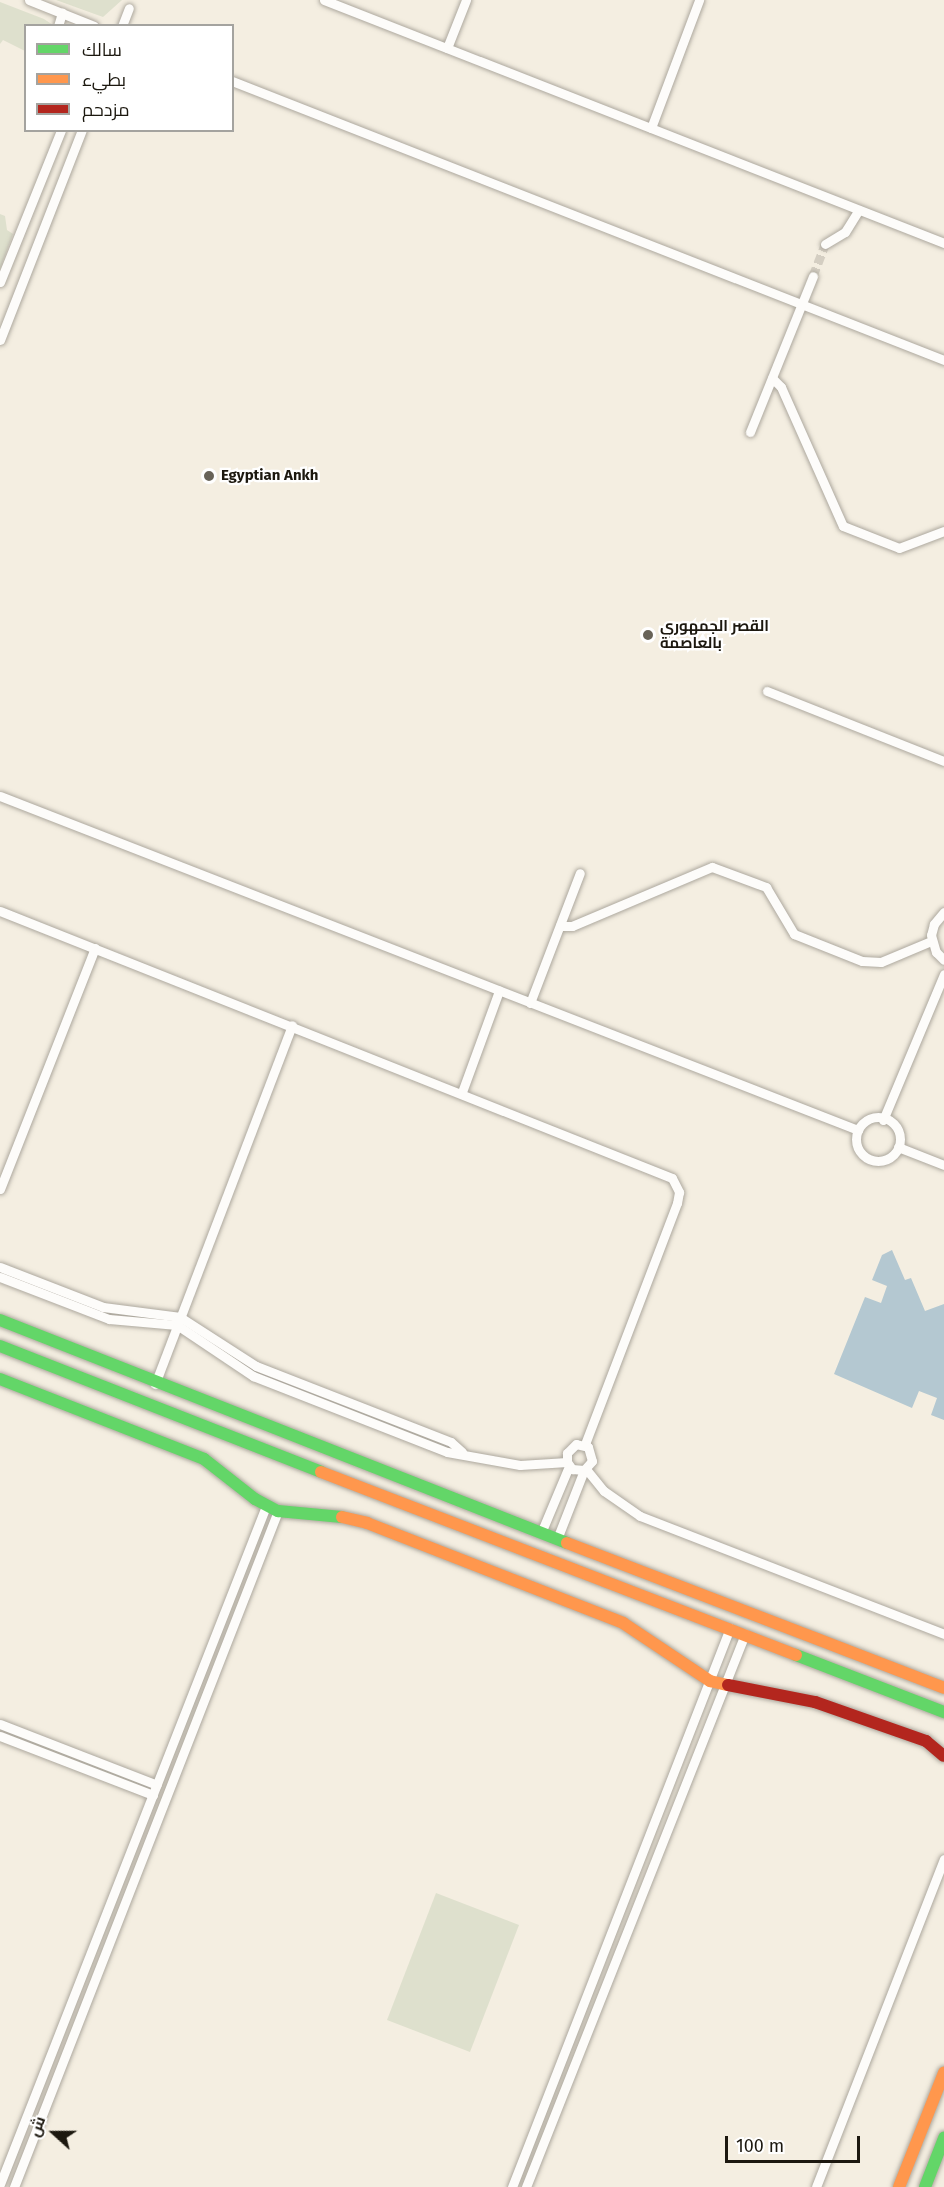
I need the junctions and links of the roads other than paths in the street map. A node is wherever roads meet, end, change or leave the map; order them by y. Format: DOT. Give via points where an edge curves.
graph roads {
  1 [pos="28,0"];
  2 [pos="324,0"];
  3 [pos="466,0"];
  4 [pos="699,0"];
  5 [pos="129,8"];
  6 [pos="62,13"];
  7 [pos="59,24"];
  8 [pos="89,24"];
  9 [pos="123,24"];
  10 [pos="447,48"];
  11 [pos="234,82"];
  12 [pos="651,128"];
  13 [pos="60,132"];
  14 [pos="81,132"];
  15 [pos="859,210"];
  16 [pos="944,243"];
  17 [pos="825,244"];
  18 [pos="813,276"];
  19 [pos="0,282"];
  20 [pos="802,304"];
  21 [pos="0,340"];
  22 [pos="944,360"];
  23 [pos="772,378"];
  24 [pos="750,432"];
  25 [pos="944,531"];
  26 [pos="767,691"];
  27 [pos="944,761"];
  28 [pos="0,796"];
  29 [pos="580,873"];
  30 [pos="0,911"];
  31 [pos="944,912"];
  32 [pos="560,926"];
  33 [pos="931,941"];
  34 [pos="95,948"];
  35 [pos="944,960"];
  36 [pos="944,974"];
  37 [pos="499,991"];
  38 [pos="530,1003"];
  39 [pos="292,1025"];
  40 [pos="462,1092"];
  41 [pos="883,1120"];
  42 [pos="858,1130"];
  43 [pos="898,1147"];
  44 [pos="944,1165"];
  45 [pos="0,1189"];
  46 [pos="0,1267"];
  47 [pos="0,1277"];
  48 [pos="0,1320"];
  49 [pos="179,1321"];
  50 [pos="0,1346"];
  51 [pos="0,1379"];
  52 [pos="154,1384"];
  53 [pos="214,1406"];
  54 [pos="206,1426"];
  55 [pos="585,1444"];
  56 [pos="351,1460"];
  57 [pos="568,1464"];
  58 [pos="585,1469"];
  59 [pos="343,1481"];
  60 [pos="272,1509"];
  61 [pos="541,1533"];
  62 [pos="557,1539"];
  63 [pos="730,1628"];
  64 [pos="745,1634"];
  65 [pos="944,1634"];
  66 [pos="710,1681"];
  67 [pos="724,1686"];
  68 [pos="944,1688"];
  69 [pos="944,1712"];
  70 [pos="0,1724"];
  71 [pos="0,1736"];
  72 [pos="944,1756"];
  73 [pos="157,1785"];
  74 [pos="153,1795"];
  75 [pos="944,1859"];
  76 [pos="944,2073"];
  77 [pos="944,2138"];
  78 [pos="0,2184"];
  79 [pos="14,2187"];
  80 [pos="512,2187"];
  81 [pos="526,2187"];
  82 [pos="816,2187"];
  83 [pos="899,2187"];
  84 [pos="925,2187"];
  1 -- 6 [label="street"];
  2 -- 10 [label="street"];
  3 -- 10 [label="street"];
  4 -- 12 [label="street"];
  5 -- 9 [label="street"];
  6 -- 7 [label="street"];
  6 -- 8 [label="street"];
  10 -- 12 [label="street"];
  11 -- 20 [label="street"];
  12 -- 15 [label="street"];
  13 -- 19 [label="street"];
  14 -- 21 [label="street"];
  15 -- 16 [label="street"];
  15 -- 17 [label="street" via="845,232"];
  18 -- 20 [label="street"];
  20 -- 22 [label="street"];
  20 -- 23 [label="street"];
  23 -- 24 [label="street"];
  23 -- 25 [label="street" via="781,387 843,526 899,548"];
  26 -- 27 [label="street"];
  28 -- 37 [label="street"];
  29 -- 32 [label="street"];
  30 -- 34 [label="street"];
  31 -- 33 [label="street" via="934,924"];
  32 -- 33 [label="street" via="572,926 712,867 766,887 794,934 866,962 881,962"];
  32 -- 38 [label="street"];
  33 -- 35 [label="street"];
  34 -- 39 [label="street"];
  34 -- 45 [label="street"];
  36 -- 41 [label="street"];
  37 -- 38 [label="street"];
  37 -- 40 [label="street"];
  38 -- 42 [label="street"];
  39 -- 40 [label="street"];
  39 -- 49 [label="street"];
  40 -- 55 [label="street" via="664,1172 678,1187 677,1203"];
  41 -- 42 [label="street" via="868,1116"];
  41 -- 43 [label="street" via="900,1129"];
  42 -- 43 [label="street" via="854,1143 859,1152 885,1162 893,1158"];
  43 -- 44 [label="street"];
  46 -- 49 [label="street" via="103,1307"];
  47 -- 49 [label="street" via="102,1317"];
  48 -- 52 [label="street"];
  49 -- 52 [label="street"];
  49 -- 57 [label="street" via="256,1366 451,1442 462,1452 520,1465"];
  50 -- 54 [label="street"];
  51 -- 60 [label="street" via="204,1459"];
  52 -- 53 [label="street"];
  53 -- 54 [label="street"];
  53 -- 56 [label="street"];
  54 -- 59 [label="street"];
  55 -- 57 [label="street" via="572,1446"];
  55 -- 58 [label="street" via="593,1457"];
  56 -- 59 [label="street"];
  56 -- 61 [label="street"];
  57 -- 58 [label="street"];
  57 -- 61 [label="street"];
  58 -- 62 [label="street"];
  58 -- 65 [label="street" via="615,1501 640,1516"];
  59 -- 63 [label="street"];
  60 -- 66 [label="street" via="354,1519 623,1623"];
  60 -- 73 [label="street"];
  60 -- 79 [label="street"];
  61 -- 62 [label="street"];
  62 -- 68 [label="street"];
  63 -- 64 [label="street"];
  63 -- 66 [label="street"];
  64 -- 67 [label="street"];
  64 -- 69 [label="street"];
  66 -- 67 [label="street"];
  66 -- 80 [label="street"];
  67 -- 72 [label="street" via="826,1706 926,1741"];
  67 -- 81 [label="street"];
  70 -- 73 [label="street"];
  71 -- 74 [label="street"];
  73 -- 74 [label="street"];
  74 -- 78 [label="street"];
  75 -- 82 [label="street"];
  76 -- 83 [label="street"];
  77 -- 84 [label="street"];
}
